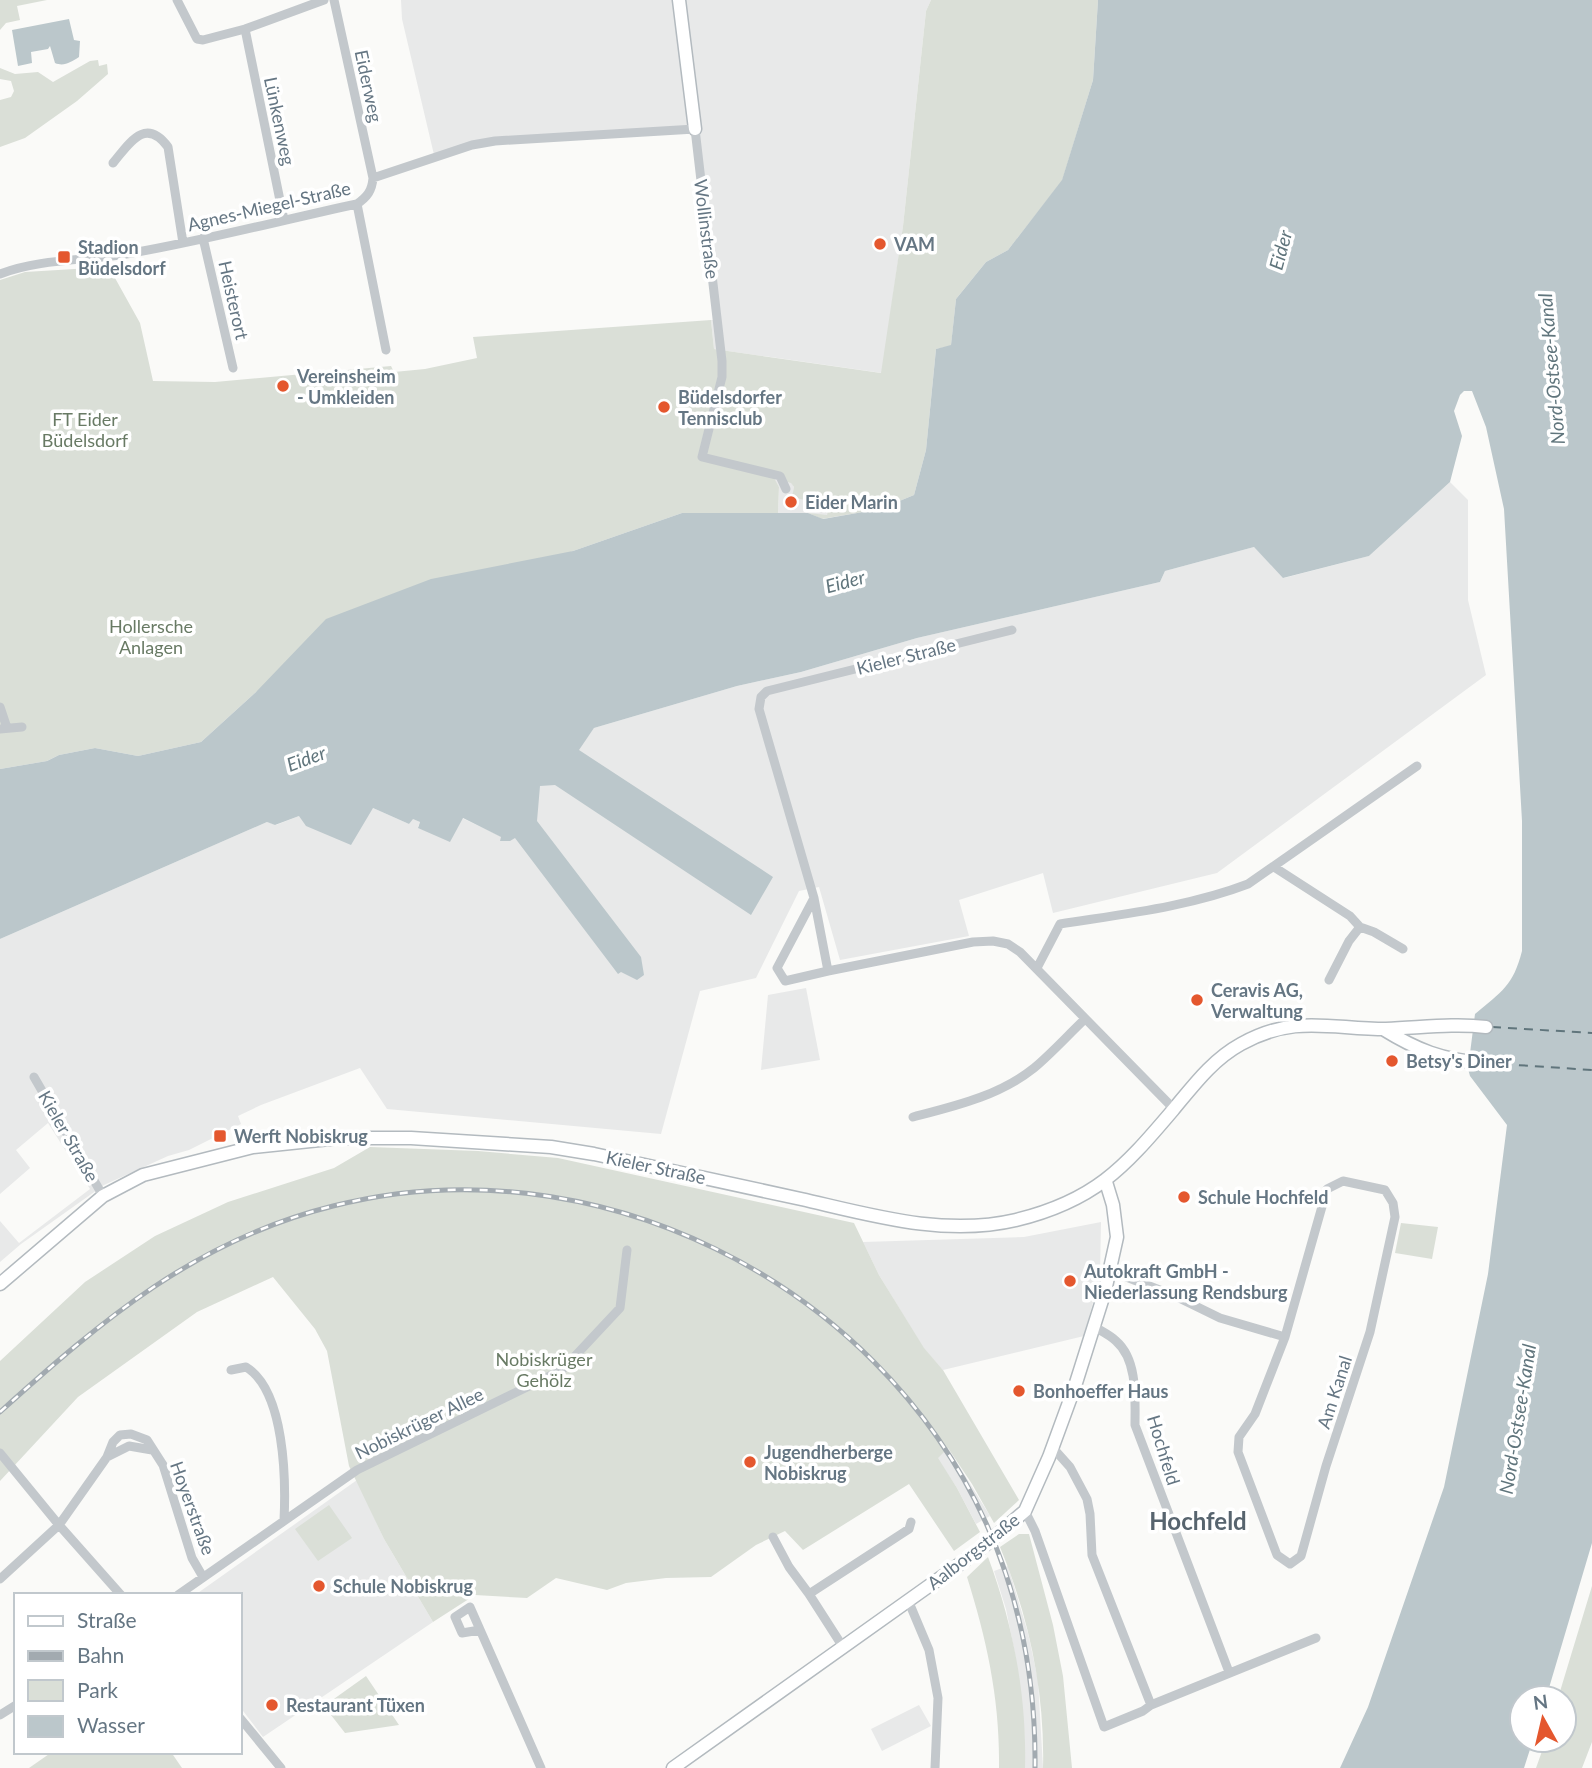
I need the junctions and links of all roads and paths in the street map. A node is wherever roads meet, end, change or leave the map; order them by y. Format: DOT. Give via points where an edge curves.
graph roads {
  1 [pos="177,0"];
  2 [pos="324,0"];
  3 [pos="334,0"];
  4 [pos="679,0"];
  5 [pos="245,29"];
  6 [pos="695,129"];
  7 [pos="113,163"];
  8 [pos="373,178"];
  9 [pos="357,204"];
  10 [pos="284,220"];
  11 [pos="203,238"];
  12 [pos="183,243"];
  13 [pos="0,274"];
  14 [pos="386,349"];
  15 [pos="233,368"];
  16 [pos="786,489"];
  17 [pos="1012,630"];
  18 [pos="0,707"];
  19 [pos="22,727"];
  20 [pos="4,729"];
  21 [pos="1417,766"];
  22 [pos="1274,867"];
  23 [pos="814,898"];
  24 [pos="1360,927"];
  25 [pos="1403,949"];
  26 [pos="1037,968"];
  27 [pos="828,971"];
  28 [pos="1329,980"];
  29 [pos="1085,1019"];
  30 [pos="1486,1027"];
  31 [pos="1382,1029"];
  32 [pos="1483,1063"];
  33 [pos="34,1077"];
  34 [pos="1174,1109"];
  35 [pos="914,1117"];
  36 [pos="1106,1182"];
  37 [pos="103,1196"];
  38 [pos="627,1250"];
  39 [pos="1111,1271"];
  40 [pos="0,1284"];
  41 [pos="1093,1326"];
  42 [pos="1285,1337"];
  43 [pos="231,1370"];
  44 [pos="1052,1448"];
  45 [pos="0,1453"];
  46 [pos="1025,1511"];
  47 [pos="284,1521"];
  48 [pos="911,1522"];
  49 [pos="59,1525"];
  50 [pos="773,1537"];
  51 [pos="203,1577"];
  52 [pos="0,1579"];
  53 [pos="119,1593"];
  54 [pos="180,1593"];
  55 [pos="809,1594"];
  56 [pos="908,1600"];
  57 [pos="480,1630"];
  58 [pos="1316,1638"];
  59 [pos="843,1647"];
  60 [pos="1229,1672"];
  61 [pos="1151,1705"];
  62 [pos="242,1720"];
  63 [pos="281,1768"];
  64 [pos="541,1768"];
  65 [pos="673,1768"];
  66 [pos="935,1768"];
  1 -- 5 [label="street" via="197,39"];
  2 -- 5 [label="street"];
  3 -- 8 [label="street, Eiderweg"];
  4 -- 6 [label="main road, Wollinstraße"];
  5 -- 10 [label="street, Lünkenweg"];
  6 -- 8 [label="street, Agnes-Miegel-Straße" via="495,141"];
  6 -- 16 [label="street, Wollinstraße" via="722,361 702,457 780,476"];
  7 -- 12 [label="street" via="134,138 145,133 161,137 168,147"];
  8 -- 9 [label="street, Agnes-Miegel-Straße" via="372,188"];
  9 -- 10 [label="street, Agnes-Miegel-Straße"];
  9 -- 14 [label="street"];
  10 -- 11 [label="street, Agnes-Miegel-Straße"];
  11 -- 12 [label="street, Agnes-Miegel-Straße"];
  11 -- 15 [label="street, Heisterort"];
  12 -- 13 [label="street, Agnes-Miegel-Straße"];
  17 -- 23 [label="street, Kieler Straße" via="767,691 761,697 759,709"];
  18 -- 20 [label="street"];
  19 -- 20 [label="street"];
  21 -- 22 [label="street"];
  22 -- 24 [label="street"];
  22 -- 26 [label="street" via="1217,896 1060,924"];
  23 -- 27 [label="street, Kieler Straße"];
  23 -- 27 [label="street" via="777,968 785,981"];
  24 -- 25 [label="street"];
  24 -- 28 [label="street"];
  26 -- 27 [label="street" via="1008,944 993,941"];
  26 -- 29 [label="street"];
  29 -- 34 [label="street"];
  29 -- 35 [label="street" via="1013,1082 971,1101"];
  30 -- 31 [label="main road, Kieler Straße"];
  31 -- 32 [label="main road, Kieler Straße" via="1437,1056"];
  31 -- 34 [label="main road, Kieler Straße" via="1305,1024 1264,1034 1220,1059"];
  33 -- 37 [label="street, Kieler Straße"];
  34 -- 36 [label="main road, Kieler Straße"];
  36 -- 37 [label="main road, Kieler Straße" via="1036,1214 976,1226 921,1224 551,1147 339,1138 270,1144 182,1164 143,1175"];
  36 -- 39 [label="main road, Aalborgstraße" via="1117,1237"];
  37 -- 40 [label="main road, Kieler Straße"];
  38 -- 47 [label="street, Nobiskrüger Allee" via="620,1308 562,1370 357,1470"];
  39 -- 41 [label="main road, Aalborgstraße"];
  39 -- 42 [label="street" via="1220,1318"];
  41 -- 44 [label="main road, Aalborgstraße"];
  41 -- 60 [label="street, Hochfeld" via="1118,1342 1126,1357 1135,1382 1135,1425"];
  42 -- 42 [label="street, Am Kanal" via="1327,1189 1343,1181 1385,1190 1395,1217 1370,1332 1301,1556 1290,1564 1277,1555 1238,1452 1239,1437 1255,1414"];
  43 -- 47 [label="street" via="246,1367 257,1377 278,1425 286,1483"];
  44 -- 46 [label="main road, Aalborgstraße"];
  44 -- 61 [label="street" via="1070,1467 1087,1499 1092,1556"];
  45 -- 49 [label="street"];
  46 -- 56 [label="main road, Aalborgstraße"];
  46 -- 61 [label="street" via="1104,1727"];
  47 -- 51 [label="street, Nobiskrüger Allee"];
  48 -- 55 [label="street" via="909,1530"];
  49 -- 51 [label="street, Hoyerstraße" via="107,1457 129,1446 152,1450 163,1465 192,1558"];
  49 -- 52 [label="street, Hoyerstraße"];
  49 -- 53 [label="street"];
  50 -- 55 [label="street"];
  51 -- 54 [label="street, Nobiskrüger Allee"];
  55 -- 59 [label="street"];
  56 -- 59 [label="main road, Aalborgstraße"];
  56 -- 66 [label="street" via="929,1650 938,1698"];
  57 -- 64 [label="street"];
  58 -- 60 [label="street"];
  59 -- 65 [label="main road, Aalborgstraße"];
  60 -- 61 [label="street"];
  62 -- 63 [label="street"];
}
